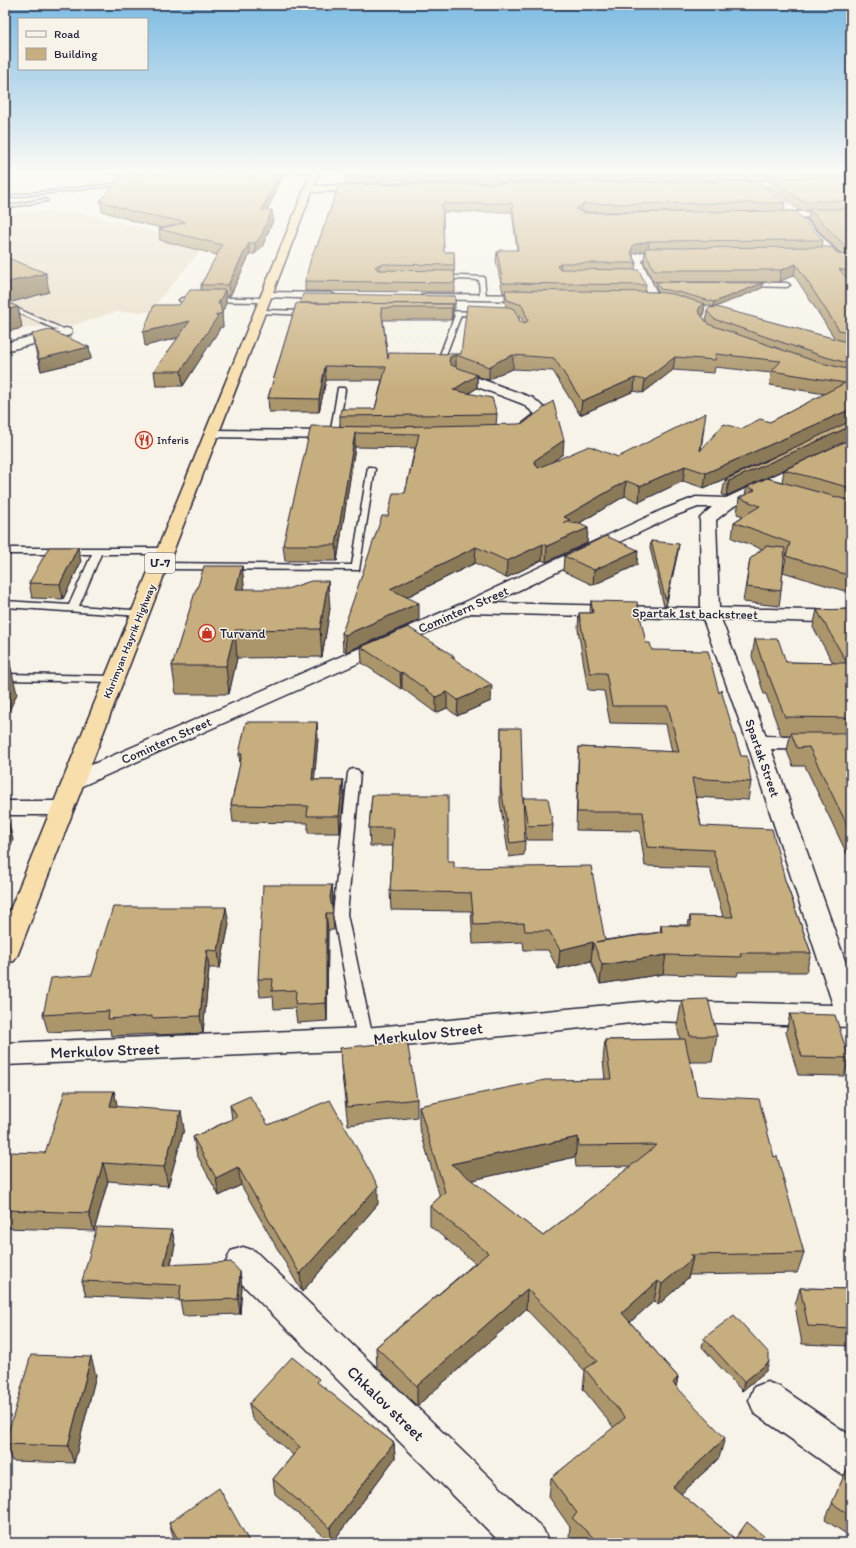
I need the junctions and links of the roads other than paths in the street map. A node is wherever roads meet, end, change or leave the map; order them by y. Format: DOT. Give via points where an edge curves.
graph roads {
  1 [pos="287,245"];
  2 [pos="824,245"];
  3 [pos="686,254"];
  4 [pos="818,254"];
  5 [pos="435,277"];
  6 [pos="741,285"];
  7 [pos="787,285"];
  8 [pos="344,296"];
  9 [pos="414,297"];
  10 [pos="483,297"];
  11 [pos="546,298"];
  12 [pos="639,299"];
  13 [pos="654,299"];
  14 [pos="182,300"];
  15 [pos="667,300"];
  16 [pos="264,303"];
  17 [pos="5,305"];
  18 [pos="316,313"];
  19 [pos="428,313"];
  20 [pos="460,313"];
  21 [pos="488,315"];
  22 [pos="66,332"];
  23 [pos="5,347"];
  24 [pos="441,360"];
  25 [pos="456,374"];
  26 [pos="342,390"];
  27 [pos="212,434"];
  28 [pos="510,434"];
  29 [pos="334,435"];
  30 [pos="348,436"];
  31 [pos="851,444"];
  32 [pos="371,468"];
  33 [pos="762,486"];
  34 [pos="784,493"];
  35 [pos="724,495"];
  36 [pos="5,551"];
  37 [pos="98,551"];
  38 [pos="162,558"];
  39 [pos="5,604"];
  40 [pos="73,608"];
  41 [pos="467,608"];
  42 [pos="140,613"];
  43 [pos="710,614"];
  44 [pos="851,617"];
  45 [pos="5,677"];
  46 [pos="113,679"];
  47 [pos="758,742"];
  48 [pos="851,744"];
  49 [pos="354,773"];
  50 [pos="74,781"];
  51 [pos="5,808"];
  52 [pos="63,808"];
  53 [pos="5,953"];
  54 [pos="851,1017"];
  55 [pos="365,1039"];
  56 [pos="5,1054"];
  57 [pos="244,1262"];
  58 [pos="767,1400"];
  59 [pos="851,1459"];
  60 [pos="529,1543"];
  1 -- 16 [label="highway, Khrimyan Hayrik Highway / Մ-7"];
  2 -- 4 [label="street" via="836,258"];
  3 -- 13 [label="street" via="638,256 637,262"];
  5 -- 10 [label="lane" via="482,278"];
  6 -- 7 [label="lane"];
  8 -- 16 [label="street"];
  9 -- 10 [label="street"];
  10 -- 11 [label="street"];
  12 -- 13 [label="street"];
  13 -- 15 [label="street"];
  14 -- 16 [label="lane"];
  16 -- 18 [label="lane"];
  16 -- 27 [label="highway, Khrimyan Hayrik Highway / Մ-7"];
  17 -- 22 [label="lane"];
  19 -- 20 [label="lane"];
  20 -- 21 [label="lane"];
  20 -- 24 [label="lane"];
  22 -- 23 [label="street"];
  25 -- 28 [label="street" via="528,402 544,414 517,433"];
  26 -- 29 [label="lane"];
  27 -- 29 [label="street"];
  27 -- 38 [label="highway, Khrimyan Hayrik Highway / Մ-7"];
  29 -- 30 [label="street"];
  31 -- 33 [label="street, Comintern Street"];
  32 -- 38 [label="lane" via="356,568"];
  33 -- 34 [label="street"];
  33 -- 35 [label="street, Comintern Street"];
  35 -- 41 [label="street, Comintern Street" via="668,513"];
  35 -- 43 [label="street, Spartak Street" via="708,518"];
  36 -- 37 [label="lane"];
  37 -- 38 [label="lane"];
  37 -- 40 [label="lane"];
  38 -- 42 [label="highway, Khrimyan Hayrik Highway / Մ-7"];
  39 -- 40 [label="lane"];
  40 -- 42 [label="lane"];
  41 -- 43 [label="street, Spartak 1st backstreet"];
  41 -- 50 [label="street, Comintern Street"];
  42 -- 46 [label="highway, Khrimyan Hayrik Highway / Մ-7"];
  43 -- 44 [label="street, Spartak 1st backstreet"];
  43 -- 47 [label="street, Spartak Street"];
  45 -- 46 [label="lane"];
  46 -- 50 [label="highway, Khrimyan Hayrik Highway / Մ-7"];
  47 -- 48 [label="street"];
  47 -- 54 [label="street, Spartak Street"];
  49 -- 55 [label="lane" via="340,914"];
  50 -- 52 [label="highway, Khrimyan Hayrik Highway / Մ-7"];
  51 -- 52 [label="street"];
  52 -- 53 [label="highway, Khrimyan Hayrik Highway / Մ-7"];
  54 -- 55 [label="street, Merkulov Street" via="651,1011"];
  55 -- 56 [label="street, Merkulov Street"];
  57 -- 60 [label="street, Chkalov street"];
  58 -- 59 [label="street"];
}
